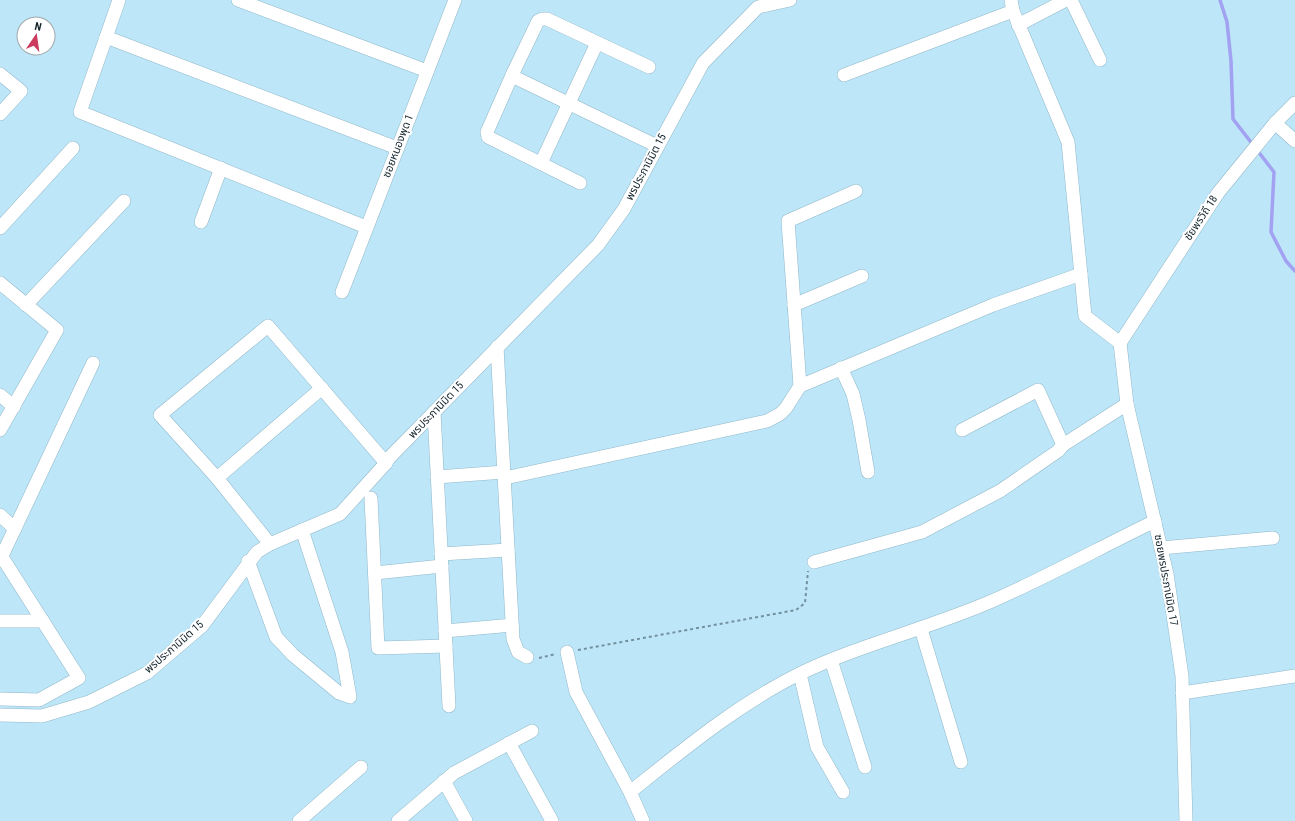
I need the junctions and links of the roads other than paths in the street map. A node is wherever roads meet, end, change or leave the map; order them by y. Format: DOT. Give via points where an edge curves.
graph roads {
  1 [pos="119,0"];
  2 [pos="238,0"];
  3 [pos="455,0"];
  4 [pos="790,0"];
  5 [pos="1066,0"];
  6 [pos="1071,0"];
  7 [pos="1012,6"];
  8 [pos="1018,25"];
  9 [pos="106,37"];
  10 [pos="597,43"];
  11 [pos="1100,60"];
  12 [pos="649,67"];
  13 [pos="427,72"];
  14 [pos="513,73"];
  15 [pos="0,74"];
  16 [pos="844,75"];
  17 [pos="568,103"];
  18 [pos="1295,103"];
  19 [pos="0,114"];
  20 [pos="1275,123"];
  21 [pos="1295,141"];
  22 [pos="657,146"];
  23 [pos="73,148"];
  24 [pos="397,148"];
  25 [pos="541,164"];
  26 [pos="221,168"];
  27 [pos="580,183"];
  28 [pos="856,191"];
  29 [pos="124,201"];
  30 [pos="201,222"];
  31 [pos="366,227"];
  32 [pos="0,228"];
  33 [pos="1081,274"];
  34 [pos="862,276"];
  35 [pos="0,283"];
  36 [pos="342,292"];
  37 [pos="794,304"];
  38 [pos="26,305"];
  39 [pos="1120,343"];
  40 [pos="498,347"];
  41 [pos="93,364"];
  42 [pos="841,368"];
  43 [pos="800,386"];
  44 [pos="322,388"];
  45 [pos="0,395"];
  46 [pos="1127,404"];
  47 [pos="14,407"];
  48 [pos="434,412"];
  49 [pos="0,430"];
  50 [pos="962,430"];
  51 [pos="1063,445"];
  52 [pos="386,463"];
  53 [pos="868,472"];
  54 [pos="504,475"];
  55 [pos="437,477"];
  56 [pos="217,478"];
  57 [pos="371,498"];
  58 [pos="0,515"];
  59 [pos="1155,521"];
  60 [pos="15,529"];
  61 [pos="302,530"];
  62 [pos="1273,538"];
  63 [pos="270,544"];
  64 [pos="1161,548"];
  65 [pos="508,550"];
  66 [pos="1,558"];
  67 [pos="441,560"];
  68 [pos="248,562"];
  69 [pos="814,562"];
  70 [pos="375,572"];
  71 [pos="0,620"];
  72 [pos="43,621"];
  73 [pos="512,624"];
  74 [pos="921,628"];
  75 [pos="445,631"];
  76 [pos="446,646"];
  77 [pos="567,652"];
  78 [pos="528,657"];
  79 [pos="831,660"];
  80 [pos="800,674"];
  81 [pos="1295,676"];
  82 [pos="1182,693"];
  83 [pos="0,699"];
  84 [pos="449,706"];
  85 [pos="0,715"];
  86 [pos="532,731"];
  87 [pos="509,743"];
  88 [pos="961,762"];
  89 [pos="361,767"];
  90 [pos="865,767"];
  91 [pos="444,781"];
  92 [pos="630,792"];
  93 [pos="843,792"];
  94 [pos="299,821"];
  95 [pos="398,821"];
  96 [pos="466,821"];
  97 [pos="552,821"];
  98 [pos="643,821"];
  99 [pos="1186,821"];
  1 -- 9 [label="street"];
  2 -- 13 [label="street"];
  3 -- 13 [label="street, ซอยหนองพุด 1"];
  4 -- 22 [label="street, พรประภานิมิต 15" via="758,7 703,63"];
  5 -- 8 [label="street"];
  6 -- 11 [label="street"];
  7 -- 8 [label="street"];
  7 -- 16 [label="street"];
  8 -- 33 [label="street" via="1068,142"];
  9 -- 24 [label="street"];
  9 -- 26 [label="street" via="80,112"];
  10 -- 12 [label="street"];
  10 -- 14 [label="street" via="547,19 539,19"];
  10 -- 17 [label="street"];
  13 -- 24 [label="street, ซอยหนองพุด 1"];
  14 -- 17 [label="street" via="516,78"];
  14 -- 25 [label="street" via="487,132 490,138"];
  15 -- 19 [label="street" via="21,91"];
  17 -- 22 [label="street"];
  17 -- 25 [label="street"];
  18 -- 20 [label="street, ชัยพรวิถี 18"];
  20 -- 21 [label="street"];
  20 -- 39 [label="street, ชัยพรวิถี 18" via="1218,193"];
  22 -- 40 [label="street, พรประภานิมิต 15" via="624,209 598,245"];
  23 -- 32 [label="street"];
  24 -- 31 [label="street, ซอยหนองพุด 1"];
  25 -- 27 [label="street"];
  26 -- 30 [label="street"];
  26 -- 31 [label="street"];
  28 -- 37 [label="street" via="788,221"];
  29 -- 38 [label="street"];
  31 -- 36 [label="street, ซอยหนองพุด 1"];
  33 -- 39 [label="street" via="1085,316"];
  33 -- 42 [label="street" via="993,305"];
  34 -- 37 [label="street"];
  35 -- 38 [label="street"];
  37 -- 43 [label="street"];
  38 -- 47 [label="street" via="56,330"];
  39 -- 46 [label="street, ซอยพรประภานิมิต 17"];
  40 -- 48 [label="street, พรประภานิมิต 15"];
  40 -- 54 [label="street"];
  41 -- 60 [label="street"];
  42 -- 43 [label="street"];
  42 -- 53 [label="street" via="856,407"];
  43 -- 54 [label="street" via="786,408 767,421"];
  44 -- 52 [label="street"];
  44 -- 56 [label="street"];
  44 -- 56 [label="street" via="268,326 160,415"];
  45 -- 47 [label="street"];
  46 -- 51 [label="street"];
  46 -- 59 [label="street, ซอยพรประภานิมิต 17"];
  47 -- 49 [label="street"];
  48 -- 52 [label="street, พรประภานิมิต 15"];
  48 -- 55 [label="street"];
  50 -- 51 [label="street" via="1038,390"];
  51 -- 69 [label="street" via="1000,491 922,532"];
  52 -- 61 [label="street, พรประภานิมิต 15" via="340,514"];
  54 -- 55 [label="street"];
  54 -- 65 [label="street"];
  55 -- 67 [label="street"];
  56 -- 63 [label="street"];
  57 -- 70 [label="street"];
  58 -- 60 [label="street"];
  59 -- 64 [label="street, ซอยพรประภานิมิต 17"];
  59 -- 74 [label="street" via="993,600"];
  60 -- 66 [label="street"];
  61 -- 63 [label="street, พรประภานิมิต 15"];
  61 -- 68 [label="street" via="342,652 350,697 339,694 293,656 276,638"];
  62 -- 64 [label="street"];
  63 -- 68 [label="street, พรประภานิมิต 15" via="257,552"];
  64 -- 82 [label="street, ซอยพรประภานิมิต 17" via="1182,676"];
  65 -- 67 [label="street"];
  65 -- 73 [label="street"];
  66 -- 72 [label="street"];
  67 -- 70 [label="street"];
  67 -- 75 [label="street"];
  68 -- 85 [label="street, พรประภานิมิต 15" via="202,626 147,673 89,702 42,716"];
  70 -- 76 [label="street" via="378,648"];
  71 -- 72 [label="street"];
  72 -- 83 [label="street" via="80,678 39,700"];
  73 -- 75 [label="street"];
  73 -- 78 [label="street" via="516,649"];
  74 -- 79 [label="street"];
  74 -- 88 [label="street"];
  75 -- 76 [label="street"];
  76 -- 84 [label="street"];
  77 -- 92 [label="street" via="576,692"];
  79 -- 80 [label="street"];
  79 -- 90 [label="street"];
  80 -- 92 [label="street" via="702,735"];
  80 -- 93 [label="street" via="817,746"];
  81 -- 82 [label="street"];
  82 -- 99 [label="street, ซอยพรประภานิมิต 17"];
  86 -- 87 [label="street"];
  87 -- 91 [label="street"];
  87 -- 97 [label="street"];
  89 -- 94 [label="street"];
  91 -- 95 [label="street"];
  91 -- 96 [label="street"];
  92 -- 98 [label="street"];
}
